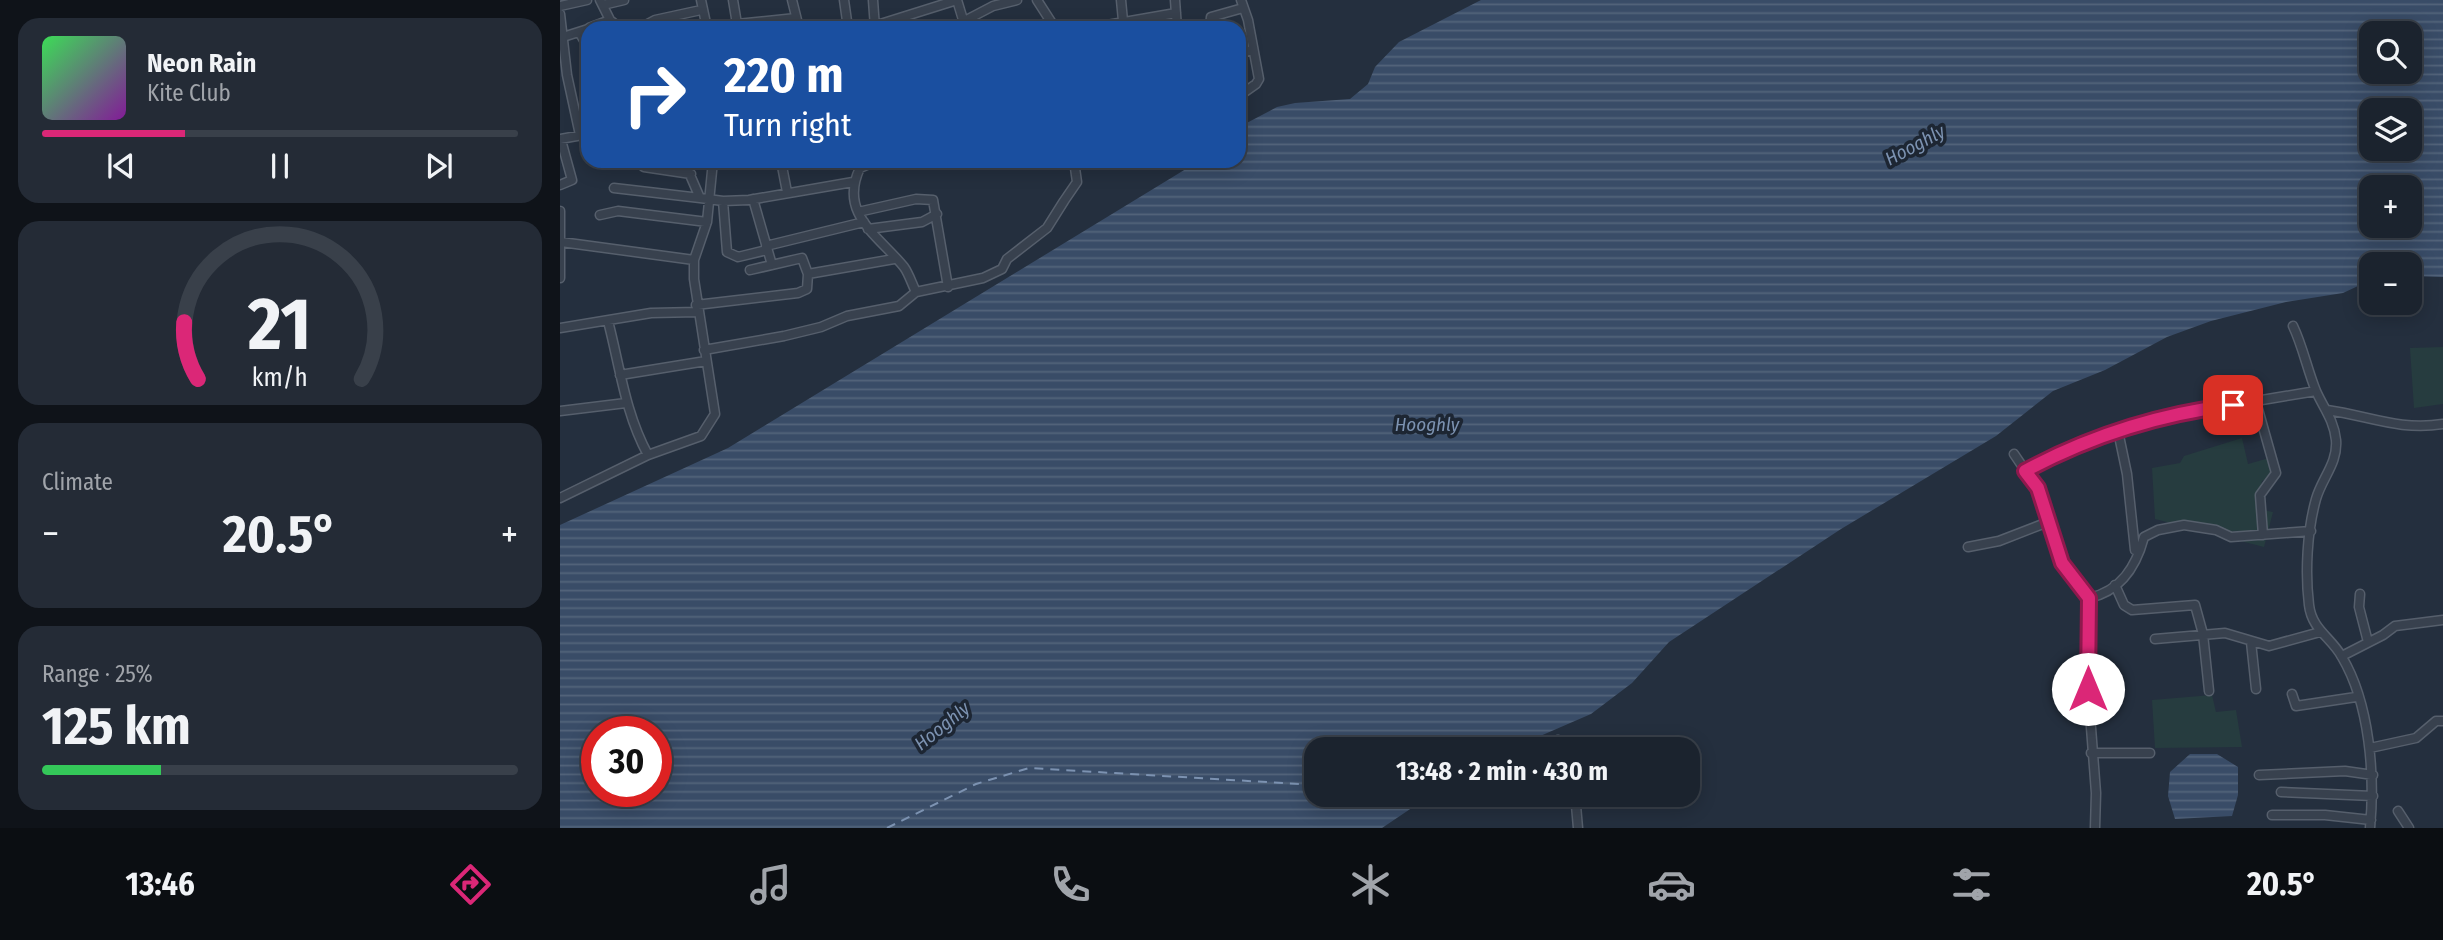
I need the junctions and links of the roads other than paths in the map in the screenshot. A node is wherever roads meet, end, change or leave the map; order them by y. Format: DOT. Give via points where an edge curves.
graph roads {
  1 [pos="587,0"];
  2 [pos="624,0"];
  3 [pos="701,0"];
  4 [pos="733,0"];
  5 [pos="792,0"];
  6 [pos="844,0"];
  7 [pos="873,0"];
  8 [pos="957,0"];
  9 [pos="1017,0"];
  10 [pos="1037,0"];
  11 [pos="1121,0"];
  12 [pos="1175,0"];
  13 [pos="601,2"];
  14 [pos="1242,4"];
  15 [pos="560,6"];
  16 [pos="701,10"];
  17 [pos="1176,13"];
  18 [pos="560,14"];
  19 [pos="796,18"];
  20 [pos="610,20"];
  21 [pos="653,21"];
  22 [pos="705,21"];
  23 [pos="737,21"];
  24 [pos="761,21"];
  25 [pos="797,21"];
  26 [pos="847,21"];
  27 [pos="874,21"];
  28 [pos="892,21"];
  29 [pos="966,21"];
  30 [pos="968,21"];
  31 [pos="1050,21"];
  32 [pos="1123,21"];
  33 [pos="1177,21"];
  34 [pos="1212,21"];
  35 [pos="581,31"];
  36 [pos="563,37"];
  37 [pos="1253,50"];
  38 [pos="1246,52"];
  39 [pos="1246,91"];
  40 [pos="581,124"];
  41 [pos="581,136"];
  42 [pos="560,140"];
  43 [pos="651,168"];
  44 [pos="688,168"];
  45 [pos="712,168"];
  46 [pos="782,168"];
  47 [pos="856,168"];
  48 [pos="1075,168"];
  49 [pos="691,174"];
  50 [pos="853,182"];
  51 [pos="560,185"];
  52 [pos="614,188"];
  53 [pos="787,192"];
  54 [pos="700,198"];
  55 [pos="710,199"];
  56 [pos="753,199"];
  57 [pos="723,201"];
  58 [pos="560,211"];
  59 [pos="858,212"];
  60 [pos="937,214"];
  61 [pos="600,215"];
  62 [pos="707,222"];
  63 [pos="866,225"];
  64 [pos="561,242"];
  65 [pos="767,248"];
  66 [pos="894,259"];
  67 [pos="694,260"];
  68 [pos="772,265"];
  69 [pos="750,270"];
  70 [pos="808,274"];
  71 [pos="560,278"];
  72 [pos="948,286"];
  73 [pos="916,292"];
  74 [pos="696,308"];
  75 [pos="608,321"];
  76 [pos="2293,326"];
  77 [pos="560,328"];
  78 [pos="704,350"];
  79 [pos="706,361"];
  80 [pos="620,375"];
  81 [pos="2316,391"];
  82 [pos="2256,401"];
  83 [pos="626,403"];
  84 [pos="2327,410"];
  85 [pos="560,411"];
  86 [pos="2443,424"];
  87 [pos="2118,431"];
  88 [pos="2014,454"];
  89 [pos="648,456"];
  90 [pos="2025,471"];
  91 [pos="560,498"];
  92 [pos="2048,522"];
  93 [pos="2311,531"];
  94 [pos="2263,535"];
  95 [pos="1968,547"];
  96 [pos="2135,550"];
  97 [pos="2115,585"];
  98 [pos="2360,594"];
  99 [pos="2089,598"];
  100 [pos="2443,620"];
  101 [pos="2320,632"];
  102 [pos="2203,634"];
  103 [pos="2155,639"];
  104 [pos="2250,642"];
  105 [pos="2368,642"];
  106 [pos="2342,656"];
  107 [pos="2256,690"];
  108 [pos="2209,691"];
  109 [pos="2291,694"];
  110 [pos="2357,696"];
  111 [pos="2443,721"];
  112 [pos="2370,748"];
  113 [pos="2091,753"];
  114 [pos="2150,753"];
  115 [pos="2259,775"];
  116 [pos="2373,775"];
  117 [pos="2281,793"];
  118 [pos="2373,796"];
  119 [pos="1576,807"];
  120 [pos="2398,811"];
  121 [pos="2272,815"];
  122 [pos="2371,824"];
  123 [pos="1578,828"];
  124 [pos="2095,828"];
  125 [pos="2409,828"];
  1 -- 15 [label="street"];
  2 -- 13 [label="street"];
  3 -- 16 [label="street"];
  4 -- 23 [label="street"];
  5 -- 19 [label="street"];
  6 -- 26 [label="street"];
  7 -- 27 [label="street"];
  8 -- 28 [label="street"];
  8 -- 29 [label="street"];
  9 -- 30 [label="street" via="993,6"];
  10 -- 31 [label="street"];
  11 -- 32 [label="street"];
  12 -- 17 [label="street"];
  13 -- 20 [label="street"];
  14 -- 34 [label="street" via="1214,16"];
  14 -- 37 [label="street"];
  16 -- 21 [label="street"];
  16 -- 22 [label="street"];
  17 -- 32 [label="street"];
  17 -- 33 [label="street"];
  18 -- 36 [label="street"];
  19 -- 24 [label="street"];
  19 -- 25 [label="street"];
  35 -- 36 [label="street"];
  36 -- 40 [label="street" via="567,75"];
  37 -- 38 [label="street"];
  37 -- 39 [label="street" via="1259,79"];
  41 -- 42 [label="street"];
  42 -- 51 [label="street" via="572,180"];
  43 -- 49 [label="street"];
  44 -- 49 [label="street"];
  45 -- 55 [label="street"];
  46 -- 53 [label="street"];
  47 -- 50 [label="street"];
  48 -- 72 [label="street" via="1077,182 1046,228 995,274"];
  49 -- 54 [label="street"];
  50 -- 53 [label="street"];
  50 -- 59 [label="street"];
  52 -- 54 [label="street"];
  53 -- 56 [label="street"];
  54 -- 55 [label="street"];
  55 -- 57 [label="street"];
  55 -- 62 [label="street"];
  56 -- 57 [label="street"];
  56 -- 65 [label="street"];
  57 -- 65 [label="street" via="727,252 738,257"];
  58 -- 64 [label="street"];
  59 -- 60 [label="street" via="926,198 934,202"];
  59 -- 63 [label="street"];
  60 -- 63 [label="street" via="922,222"];
  60 -- 72 [label="street"];
  61 -- 62 [label="street" via="618,211"];
  62 -- 67 [label="street"];
  63 -- 65 [label="street"];
  63 -- 66 [label="street"];
  64 -- 67 [label="street"];
  64 -- 71 [label="street"];
  65 -- 68 [label="street"];
  66 -- 70 [label="street"];
  66 -- 73 [label="street" via="905,268"];
  67 -- 74 [label="street"];
  68 -- 69 [label="street"];
  68 -- 70 [label="street" via="802,258"];
  70 -- 74 [label="street" via="807,289 798,293"];
  72 -- 73 [label="street"];
  73 -- 78 [label="street" via="899,306 784,336"];
  74 -- 75 [label="street"];
  74 -- 78 [label="street"];
  75 -- 77 [label="street"];
  75 -- 80 [label="street"];
  76 -- 81 [label="street"];
  78 -- 79 [label="street"];
  79 -- 80 [label="street"];
  79 -- 89 [label="street" via="715,414 709,426 701,436"];
  80 -- 83 [label="street"];
  81 -- 82 [label="street"];
  81 -- 84 [label="street"];
  82 -- 87 [label="street" via="2165,416"];
  82 -- 94 [label="street" via="2276,473 2260,495"];
  83 -- 85 [label="street"];
  83 -- 89 [label="street"];
  84 -- 86 [label="street" via="2394,426"];
  84 -- 93 [label="street" via="2335,451 2317,497"];
  87 -- 90 [label="street"];
  87 -- 96 [label="street"];
  88 -- 90 [label="street"];
  89 -- 91 [label="street"];
  90 -- 92 [label="street" via="2038,488"];
  92 -- 95 [label="street" via="1999,541"];
  92 -- 99 [label="street" via="2062,563"];
  93 -- 94 [label="street"];
  93 -- 101 [label="street" via="2307,591 2313,623"];
  94 -- 97 [label="street" via="2231,537 2184,525 2158,530 2144,537 2129,575"];
  97 -- 99 [label="street"];
  97 -- 102 [label="street" via="2124,605 2132,610 2195,605"];
  98 -- 105 [label="street"];
  99 -- 113 [label="street"];
  100 -- 105 [label="street" via="2395,626"];
  101 -- 104 [label="street" via="2280,645"];
  101 -- 106 [label="street"];
  102 -- 103 [label="street"];
  102 -- 104 [label="street" via="2225,633"];
  102 -- 108 [label="street"];
  104 -- 107 [label="street"];
  105 -- 106 [label="street"];
  106 -- 110 [label="street"];
  109 -- 110 [label="street" via="2296,706"];
  110 -- 112 [label="street"];
  111 -- 112 [label="street" via="2436,721 2416,738"];
  112 -- 116 [label="street"];
  113 -- 114 [label="street"];
  113 -- 124 [label="street"];
  115 -- 116 [label="street" via="2345,771"];
  116 -- 118 [label="street"];
  117 -- 118 [label="street"];
  118 -- 122 [label="street"];
  119 -- 123 [label="street"];
  120 -- 125 [label="street"];
  121 -- 122 [label="street" via="2325,815"];
}
